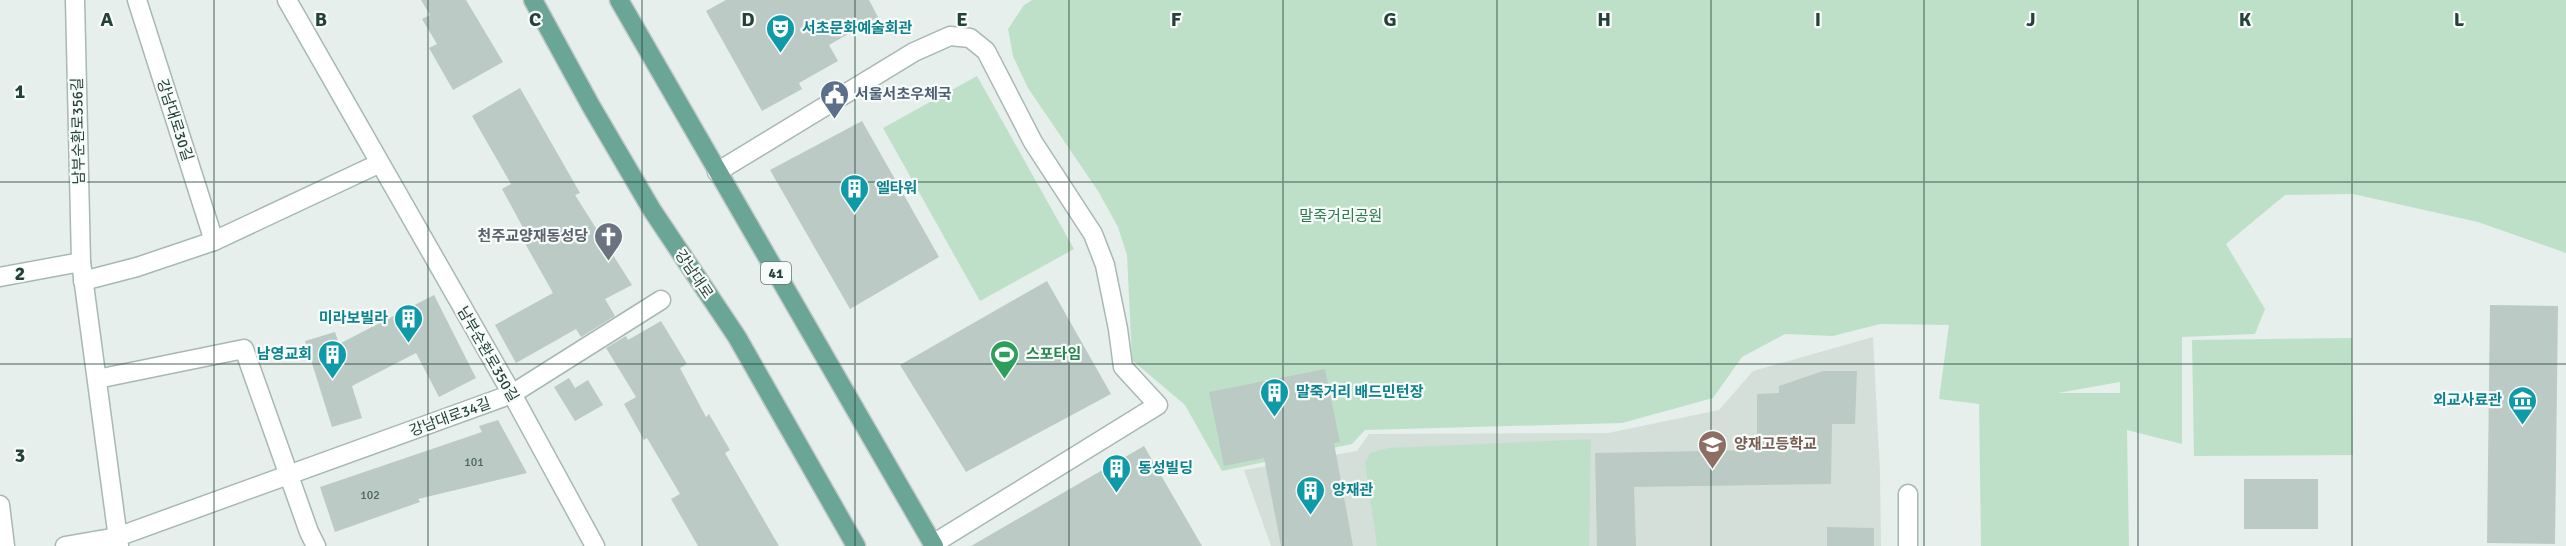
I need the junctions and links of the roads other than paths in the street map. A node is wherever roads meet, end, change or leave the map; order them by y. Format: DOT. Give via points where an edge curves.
graph roads {
  1 [pos="75,0"];
  2 [pos="136,0"];
  3 [pos="286,0"];
  4 [pos="533,0"];
  5 [pos="620,0"];
  6 [pos="378,164"];
  7 [pos="717,172"];
  8 [pos="214,241"];
  9 [pos="81,262"];
  10 [pos="0,277"];
  11 [pos="83,281"];
  12 [pos="661,300"];
  13 [pos="97,379"];
  14 [pos="512,394"];
  15 [pos="290,475"];
  16 [pos="1908,494"];
  17 [pos="0,505"];
  18 [pos="118,541"];
  19 [pos="933,545"];
  20 [pos="5,546"];
  21 [pos="65,546"];
  22 [pos="316,546"];
  23 [pos="595,546"];
  24 [pos="856,546"];
  25 [pos="1908,546"];
  1 -- 9 [label="street, 남부순환로356길"];
  2 -- 8 [label="street, 강남대로30길"];
  3 -- 6 [label="street, 남부순환로350길"];
  4 -- 24 [label="main road, 강남대로" via="636,182 737,337"];
  5 -- 7 [label="main road, 41"];
  6 -- 8 [label="street"];
  6 -- 14 [label="street, 남부순환로350길"];
  7 -- 19 [label="main road, 41"];
  7 -- 19 [label="street" via="914,52 950,36 970,38 986,51 1033,142 1093,234 1105,265 1123,368 1158,405"];
  8 -- 11 [label="street"];
  9 -- 10 [label="street"];
  9 -- 11 [label="street, 남부순환로356길"];
  11 -- 13 [label="street, 남부순환로356길"];
  12 -- 14 [label="street, 강남대로34길"];
  13 -- 15 [label="street" via="244,349"];
  13 -- 18 [label="street, 남부순환로356길"];
  14 -- 15 [label="street, 강남대로34길"];
  14 -- 23 [label="street, 남부순환로350길"];
  15 -- 18 [label="street, 강남대로34길"];
  15 -- 22 [label="street"];
  16 -- 25 [label="street"];
  17 -- 20 [label="street"];
  18 -- 21 [label="street, 강남대로34길"];
}
